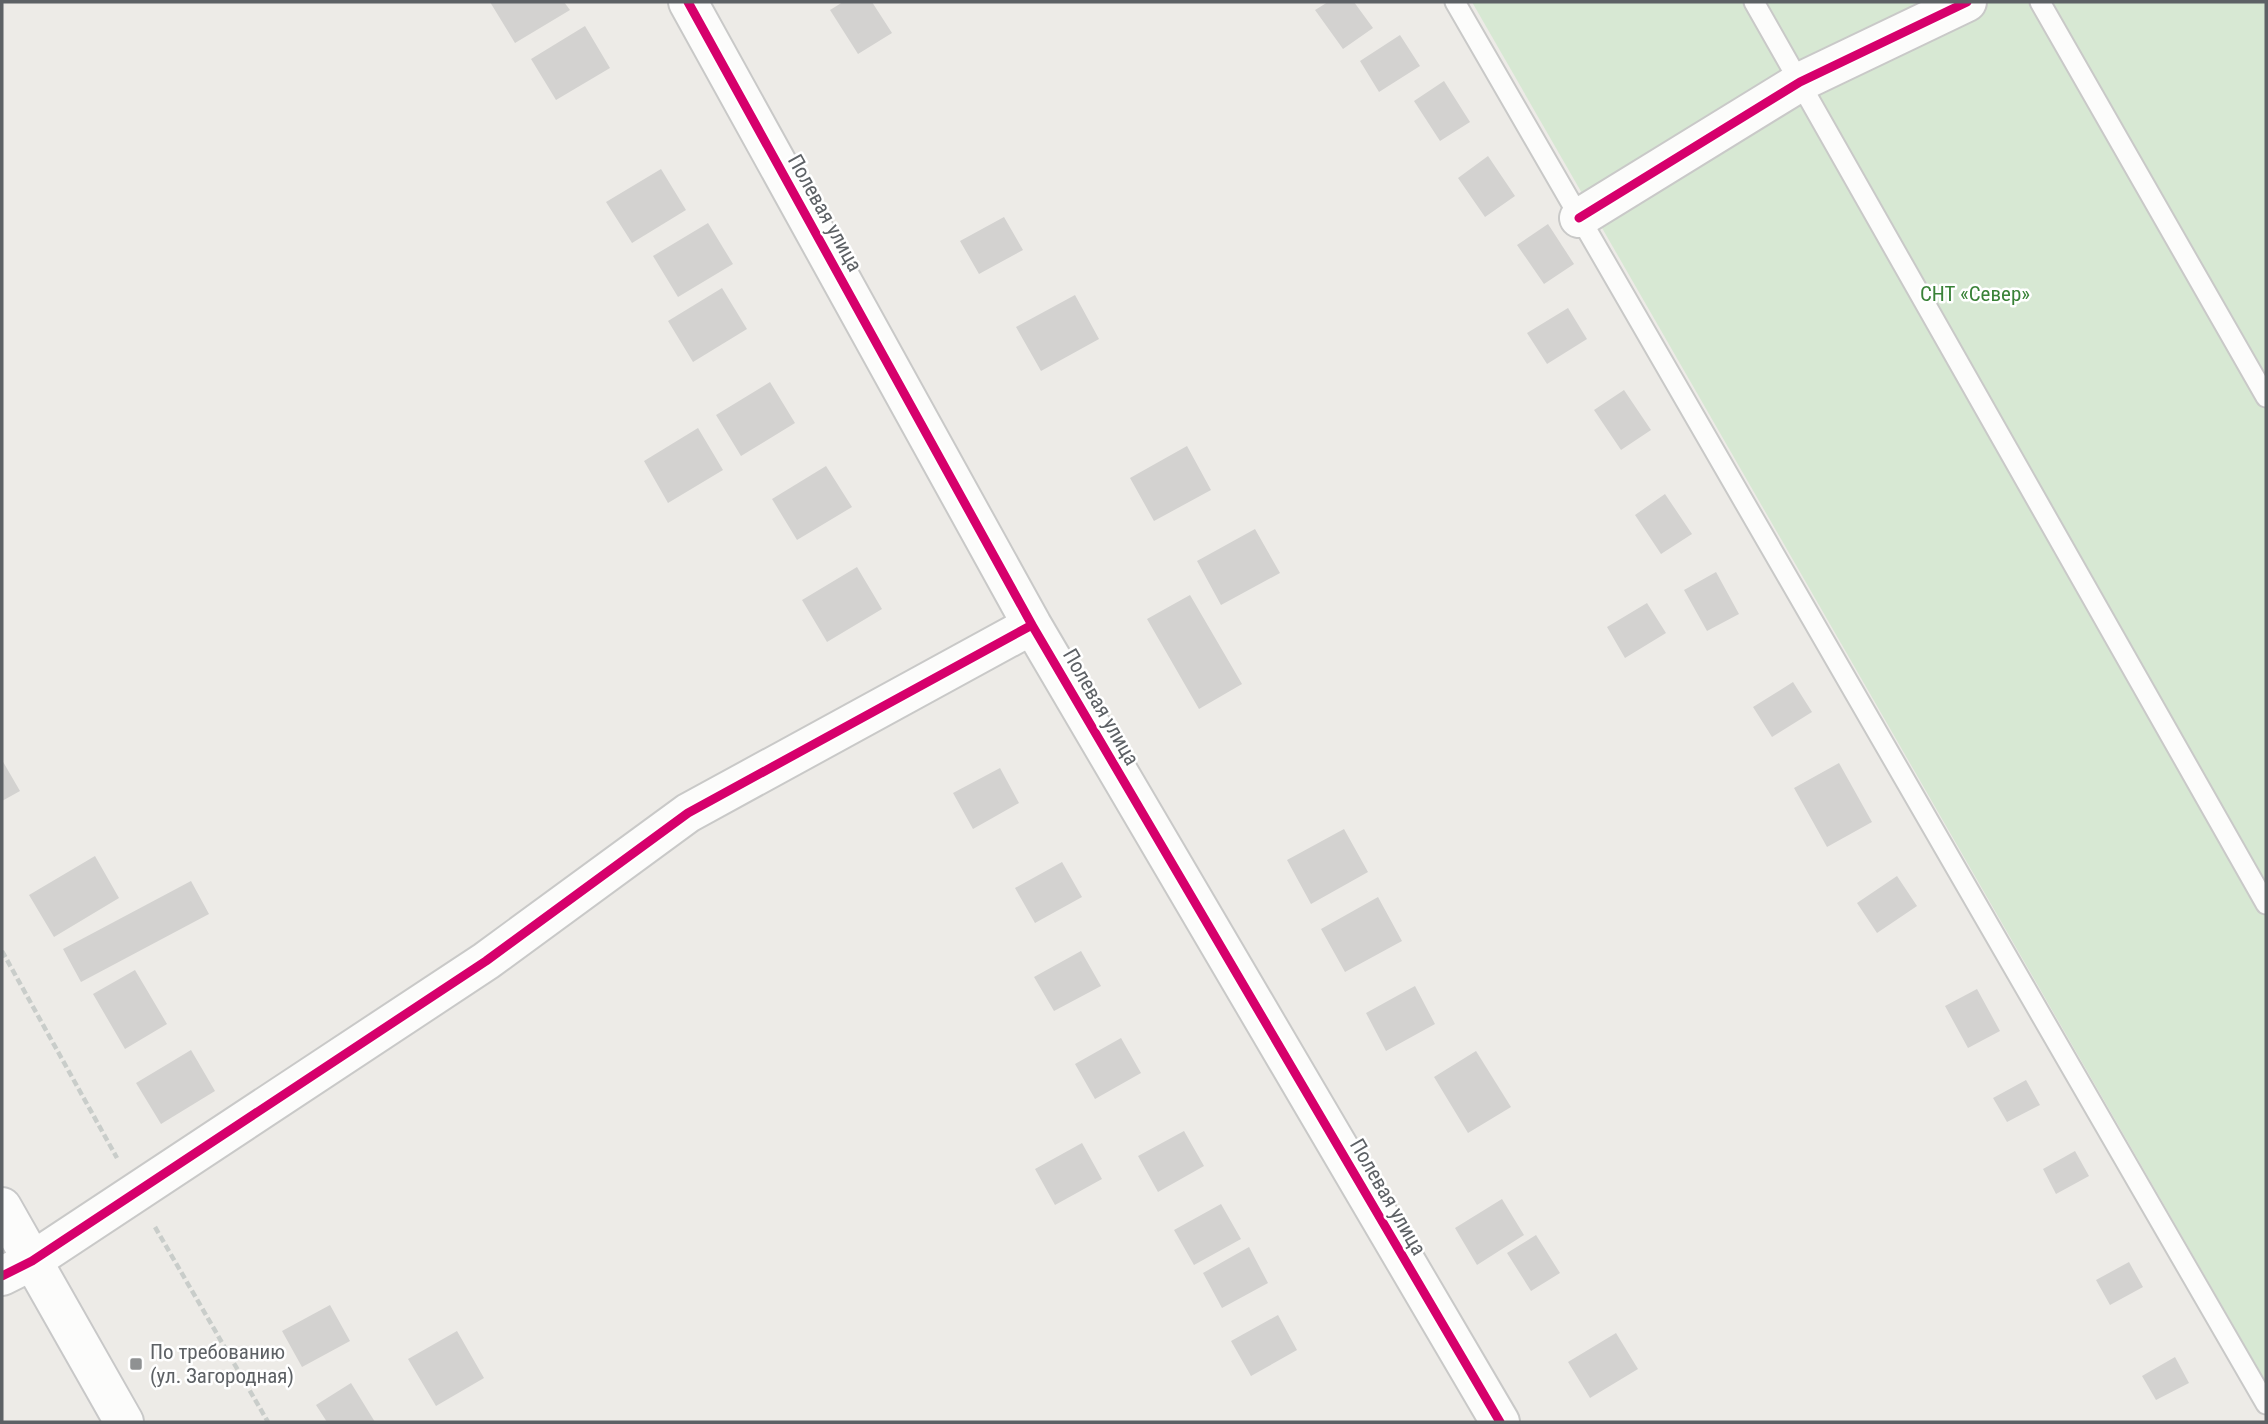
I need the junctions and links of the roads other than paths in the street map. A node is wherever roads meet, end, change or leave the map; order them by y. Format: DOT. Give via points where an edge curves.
graph roads {
  1 [pos="688,2"];
  2 [pos="1455,2"];
  3 [pos="1754,2"];
  4 [pos="1967,2"];
  5 [pos="2040,2"];
  6 [pos="1800,82"];
  7 [pos="1579,219"];
  8 [pos="2266,397"];
  9 [pos="1032,625"];
  10 [pos="2266,904"];
  11 [pos="2,1207"];
  12 [pos="17,1269"];
  13 [pos="2266,1404"];
  14 [pos="124,1422"];
  15 [pos="1500,1422"];
  1 -- 9 [label="street, Полевая улица"];
  2 -- 7 [label="lane"];
  3 -- 6 [label="lane"];
  4 -- 6 [label="street"];
  5 -- 8 [label="lane"];
  6 -- 7 [label="street"];
  6 -- 10 [label="lane"];
  7 -- 13 [label="lane"];
  9 -- 12 [label="street" via="688,813 486,961"];
  9 -- 15 [label="street, Полевая улица"];
  11 -- 12 [label="street"];
  12 -- 14 [label="street"];
}
